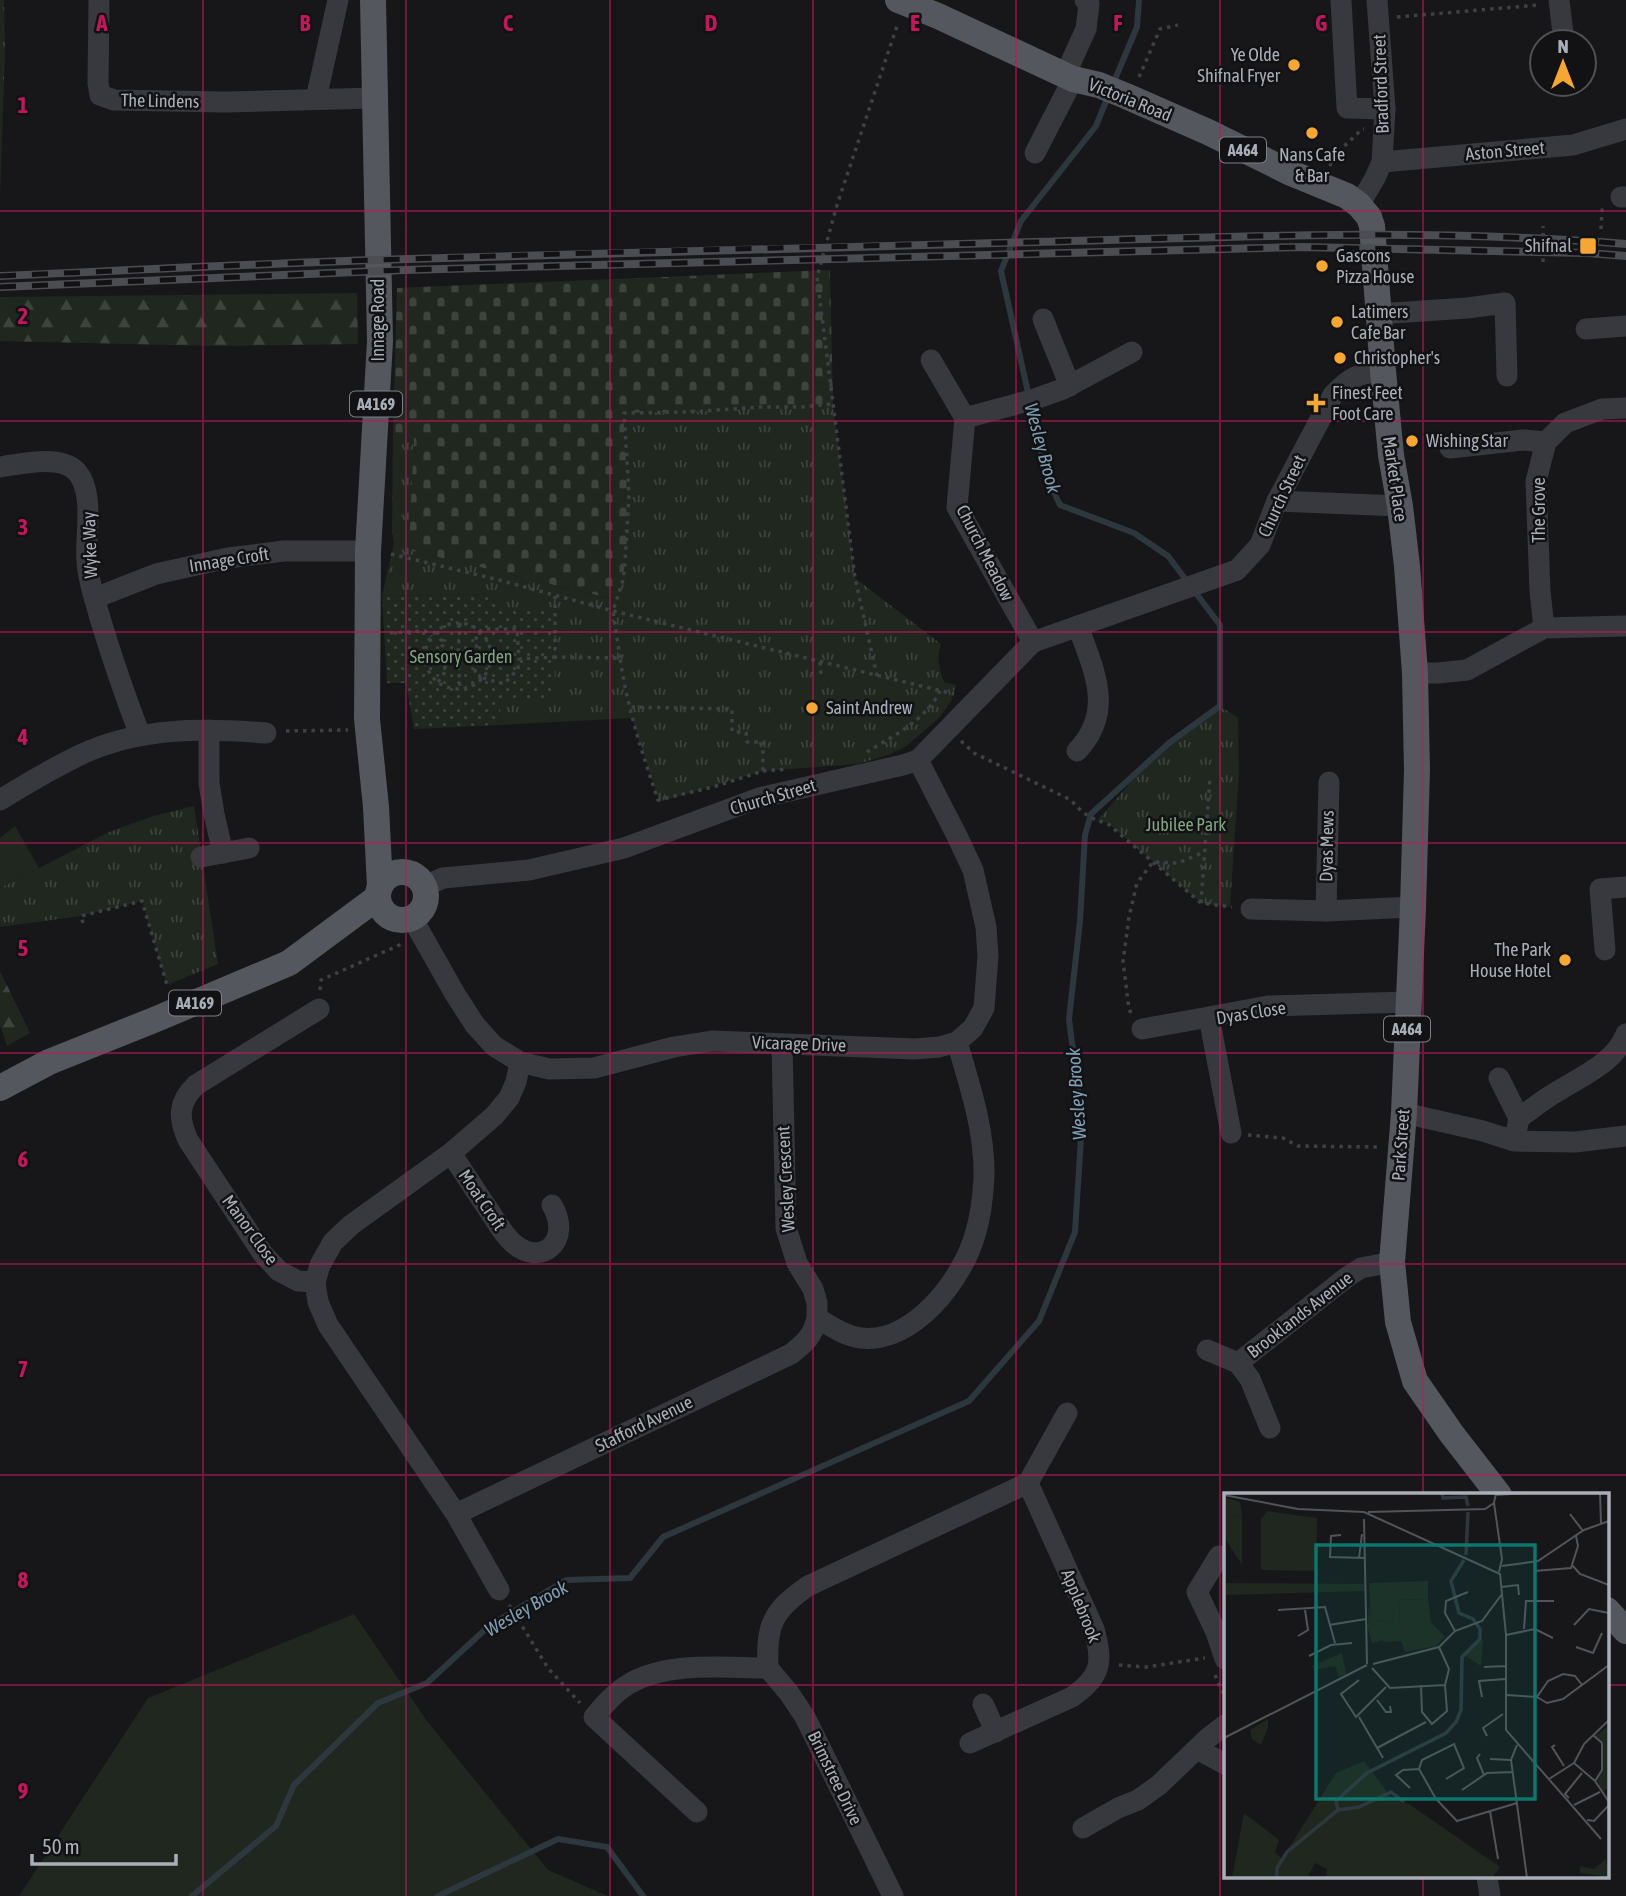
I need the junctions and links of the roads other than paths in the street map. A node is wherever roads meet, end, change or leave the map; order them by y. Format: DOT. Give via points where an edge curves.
graph roads {
  1 [pos="99,0"];
  2 [pos="338,0"];
  3 [pos="373,0"];
  4 [pos="1085,0"];
  5 [pos="1341,0"];
  6 [pos="902,1"];
  7 [pos="1559,1"];
  8 [pos="1378,9"];
  9 [pos="1562,28"];
  10 [pos="1069,77"];
  11 [pos="375,98"];
  12 [pos="316,99"];
  13 [pos="1384,119"];
  14 [pos="1626,129"];
  15 [pos="1035,153"];
  16 [pos="1382,162"];
  17 [pos="1359,205"];
  18 [pos="1378,314"];
  19 [pos="1043,319"];
  20 [pos="1626,326"];
  21 [pos="1586,328"];
  22 [pos="1132,352"];
  23 [pos="930,360"];
  24 [pos="1383,371"];
  25 [pos="1507,376"];
  26 [pos="1070,386"];
  27 [pos="1626,408"];
  28 [pos="965,418"];
  29 [pos="1546,442"];
  30 [pos="1450,447"];
  31 [pos="0,467"];
  32 [pos="1277,501"];
  33 [pos="1400,506"];
  34 [pos="368,551"];
  35 [pos="95,598"];
  36 [pos="1078,626"];
  37 [pos="1626,626"];
  38 [pos="1544,628"];
  39 [pos="1033,642"];
  40 [pos="1415,673"];
  41 [pos="209,730"];
  42 [pos="266,733"];
  43 [pos="139,735"];
  44 [pos="1077,751"];
  45 [pos="918,760"];
  46 [pos="1329,782"];
  47 [pos="0,800"];
  48 [pos="376,807"];
  49 [pos="249,848"];
  50 [pos="223,853"];
  51 [pos="201,858"];
  52 [pos="404,872"];
  53 [pos="1626,887"];
  54 [pos="425,889"];
  55 [pos="379,892"];
  56 [pos="1413,907"];
  57 [pos="1251,909"];
  58 [pos="1326,911"];
  59 [pos="417,927"];
  60 [pos="1605,950"];
  61 [pos="1408,1002"];
  62 [pos="319,1009"];
  63 [pos="1209,1017"];
  64 [pos="1142,1029"];
  65 [pos="1626,1034"];
  66 [pos="957,1042"];
  67 [pos="782,1044"];
  68 [pos="520,1062"];
  69 [pos="1499,1078"];
  70 [pos="0,1088"];
  71 [pos="1404,1113"];
  72 [pos="1519,1118"];
  73 [pos="1231,1133"];
  74 [pos="1626,1136"];
  75 [pos="1514,1141"];
  76 [pos="451,1153"];
  77 [pos="552,1205"];
  78 [pos="1392,1262"];
  79 [pos="316,1282"];
  80 [pos="817,1318"];
  81 [pos="1207,1350"];
  82 [pos="1238,1363"];
  83 [pos="1067,1413"];
  84 [pos="1270,1428"];
  85 [pos="1027,1483"];
  86 [pos="1496,1493"];
  87 [pos="456,1514"];
  88 [pos="1219,1556"];
  89 [pos="503,1595"];
  90 [pos="1608,1611"];
  91 [pos="1626,1631"];
  92 [pos="1215,1662"];
  93 [pos="768,1668"];
  94 [pos="983,1704"];
  95 [pos="1224,1726"];
  96 [pos="996,1732"];
  97 [pos="970,1743"];
  98 [pos="1197,1749"];
  99 [pos="1224,1763"];
  100 [pos="697,1812"];
  101 [pos="1083,1828"];
  102 [pos="1488,1878"];
  103 [pos="892,1896"];
  104 [pos="1490,1896"];
  1 -- 12 [label="street, The Lindens" via="100,95 114,100"];
  2 -- 12 [label="street"];
  3 -- 11 [label="main road, Innage Road / A4169"];
  4 -- 10 [label="street" via="1089,4 1086,29"];
  5 -- 13 [label="street" via="1347,108"];
  6 -- 10 [label="main road, Victoria Road / A464"];
  7 -- 9 [label="street"];
  8 -- 13 [label="street, Bradford Street"];
  10 -- 15 [label="street"];
  10 -- 17 [label="main road, Victoria Road / A464" via="1128,97 1347,195"];
  11 -- 12 [label="street, The Lindens"];
  11 -- 34 [label="main road, Innage Road / A4169" via="380,341"];
  13 -- 16 [label="street, Bradford Street"];
  14 -- 16 [label="street, Aston Street" via="1573,145"];
  16 -- 17 [label="street, Bradford Street"];
  17 -- 18 [label="main road, Market Place / A464" via="1372,226"];
  18 -- 24 [label="main road, Market Place / A464"];
  18 -- 25 [label="street" via="1505,303"];
  19 -- 26 [label="street"];
  20 -- 21 [label="street"];
  22 -- 26 [label="street"];
  23 -- 28 [label="street"];
  24 -- 32 [label="street, Church Street" via="1361,373 1333,395"];
  24 -- 33 [label="main road, Market Place / A464"];
  26 -- 28 [label="street"];
  27 -- 29 [label="street" via="1602,409 1565,423"];
  28 -- 39 [label="street, Church Meadow" via="957,507"];
  29 -- 30 [label="street"];
  29 -- 38 [label="street, The Grove" via="1536,481"];
  31 -- 35 [label="street, Wyke Way" via="43,461 77,471 86,487 87,561"];
  32 -- 33 [label="street"];
  32 -- 36 [label="street, Church Street" via="1260,545 1237,570"];
  33 -- 40 [label="main road, Market Place / A464"];
  34 -- 35 [label="street, Innage Croft" via="284,551 228,558 156,574"];
  34 -- 48 [label="main road, Innage Road / A4169" via="368,730"];
  35 -- 43 [label="street, Wyke Way"];
  36 -- 39 [label="street, Church Street"];
  36 -- 44 [label="street" via="1100,694 1094,727"];
  37 -- 38 [label="street"];
  38 -- 40 [label="street" via="1467,670"];
  39 -- 45 [label="street, Church Street"];
  40 -- 56 [label="main road, Park Street / A464"];
  41 -- 42 [label="street"];
  41 -- 43 [label="street"];
  41 -- 50 [label="street" via="209,782"];
  43 -- 47 [label="street" via="81,754"];
  45 -- 54 [label="street, Church Street" via="759,798 624,848 529,870 443,878"];
  45 -- 66 [label="street" via="973,870 986,927 984,1008 973,1028"];
  46 -- 58 [label="street, Dyas Mews"];
  48 -- 52 [label="main road, A4169"];
  48 -- 55 [label="main road, A4169"];
  49 -- 50 [label="street"];
  50 -- 51 [label="street"];
  52 -- 54 [label="main road, A4169" via="420,878"];
  52 -- 55 [label="main road, A4169" via="387,877"];
  53 -- 60 [label="street" via="1600,889"];
  54 -- 59 [label="main road"];
  55 -- 59 [label="main road" via="383,910"];
  55 -- 70 [label="main road, A4169" via="289,963 49,1062"];
  56 -- 58 [label="street"];
  56 -- 61 [label="main road, Park Street / A464"];
  57 -- 58 [label="street"];
  59 -- 68 [label="street, Vicarage Drive" via="475,1025 494,1046"];
  61 -- 63 [label="street, Dyas Close" via="1268,1006"];
  61 -- 71 [label="main road, Park Street / A464"];
  62 -- 79 [label="street, Manor Close" via="196,1085 187,1093 181,1114 188,1140 263,1254 279,1271 298,1281"];
  63 -- 64 [label="street"];
  63 -- 73 [label="street, Dyas Close"];
  65 -- 72 [label="street" via="1595,1070"];
  66 -- 67 [label="street, Vicarage Drive" via="915,1049"];
  66 -- 80 [label="street" via="976,1108 984,1176 981,1210 966,1260 934,1305 897,1332 861,1338"];
  67 -- 68 [label="street, Vicarage Drive" via="712,1041 594,1068 549,1069"];
  67 -- 80 [label="street, Wesley Crescent" via="786,1227 797,1263 813,1289"];
  68 -- 76 [label="street" via="509,1098"];
  69 -- 72 [label="street"];
  71 -- 75 [label="street"];
  71 -- 78 [label="main road, Park Street / A464"];
  72 -- 75 [label="street"];
  74 -- 75 [label="street" via="1575,1142"];
  76 -- 77 [label="street, Moat Croft" via="516,1246 535,1252 554,1244 559,1222"];
  76 -- 79 [label="street" via="333,1242"];
  78 -- 82 [label="street, Brooklands Avenue" via="1361,1268 1347,1277"];
  78 -- 86 [label="main road, Park Street / A464" via="1398,1322 1415,1381"];
  79 -- 87 [label="street" via="327,1325"];
  80 -- 87 [label="street, Stafford Avenue" via="814,1331 791,1354"];
  81 -- 82 [label="street"];
  82 -- 84 [label="street, Brooklands Avenue" via="1250,1379"];
  83 -- 85 [label="street"];
  85 -- 93 [label="street" via="787,1600 772,1620"];
  85 -- 96 [label="street, Applebrook" via="1094,1629 1099,1664 1087,1687 1072,1697"];
  87 -- 89 [label="street"];
  88 -- 92 [label="street" via="1197,1592 1216,1632"];
  90 -- 91 [label="main road"];
  93 -- 100 [label="street" via="677,1668 645,1675 626,1685 594,1717"];
  93 -- 103 [label="street, Brimstree Drive" via="805,1717"];
  94 -- 96 [label="street"];
  95 -- 98 [label="street"];
  96 -- 97 [label="street, Applebrook"];
  98 -- 99 [label="street"];
  98 -- 101 [label="street" via="1159,1786"];
  102 -- 104 [label="street"];
}
